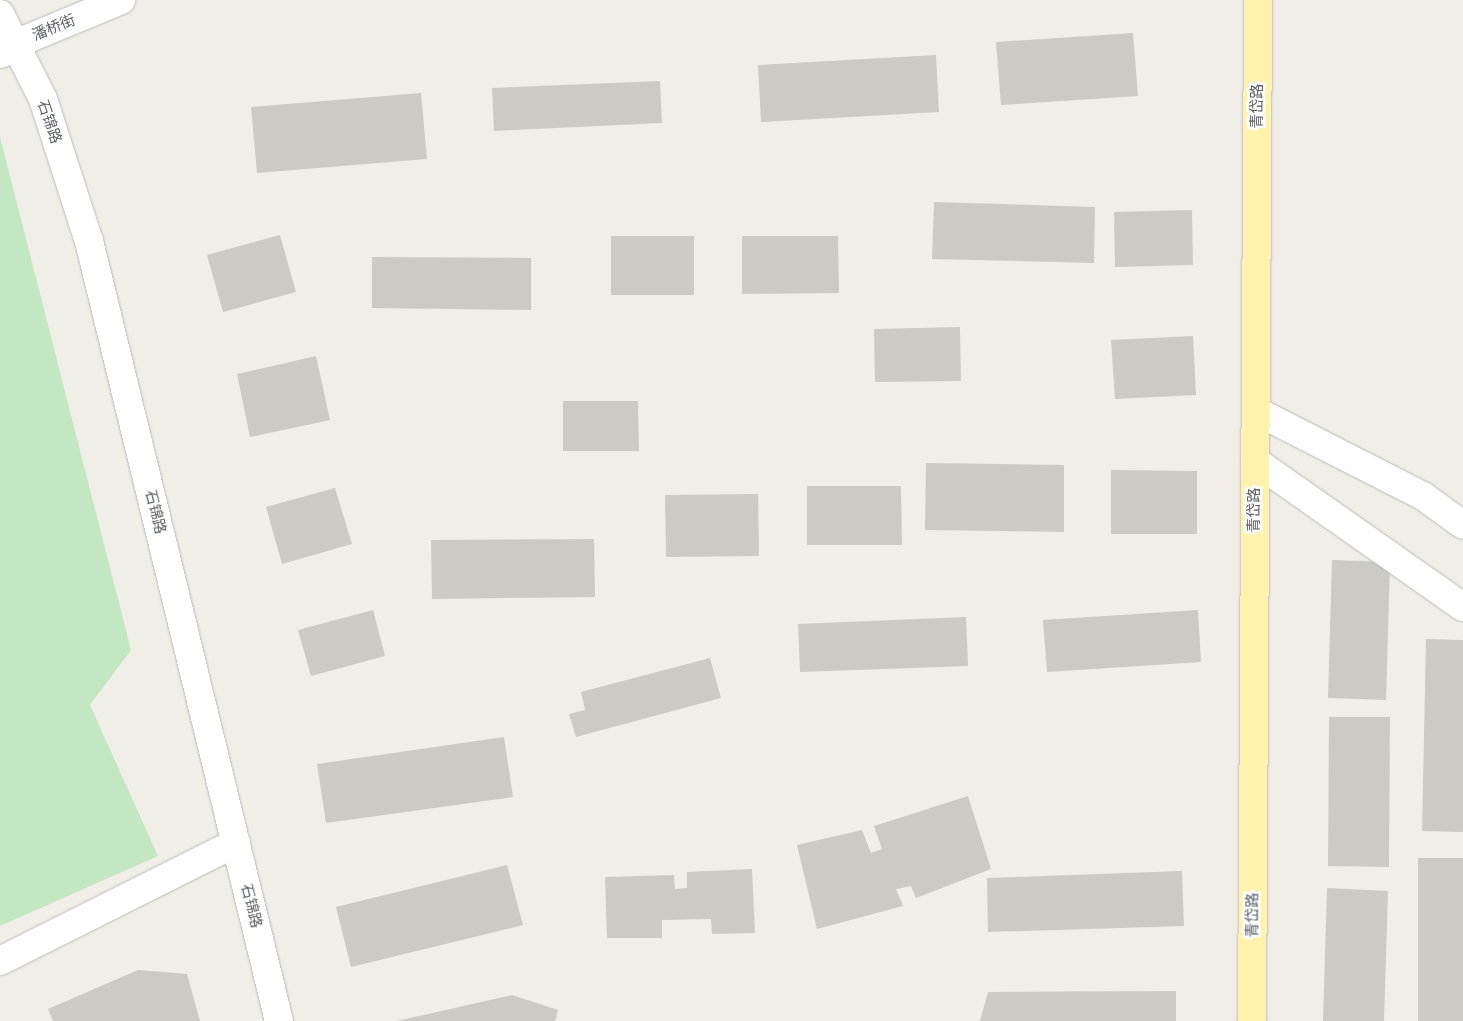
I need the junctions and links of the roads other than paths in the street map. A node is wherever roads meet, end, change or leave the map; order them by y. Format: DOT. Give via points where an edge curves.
graph roads {
  1 [pos="121,0"];
  2 [pos="1258,0"];
  3 [pos="0,14"];
  4 [pos="8,50"];
  5 [pos="1256,411"];
  6 [pos="1255,461"];
  7 [pos="1463,525"];
  8 [pos="1463,607"];
  9 [pos="236,843"];
  10 [pos="0,961"];
  11 [pos="279,1021"];
  12 [pos="1252,1021"];
  1 -- 4 [label="street, 潘桥街"];
  2 -- 5 [label="main road, 青岱路"];
  3 -- 4 [label="street, 石锦路"];
  4 -- 9 [label="street, 石锦路" via="43,99 89,241"];
  5 -- 6 [label="main road, 青岱路"];
  5 -- 7 [label="street" via="1423,496"];
  6 -- 8 [label="street"];
  6 -- 12 [label="main road, 青岱路"];
  9 -- 10 [label="street"];
  9 -- 11 [label="street, 石锦路"];
}
